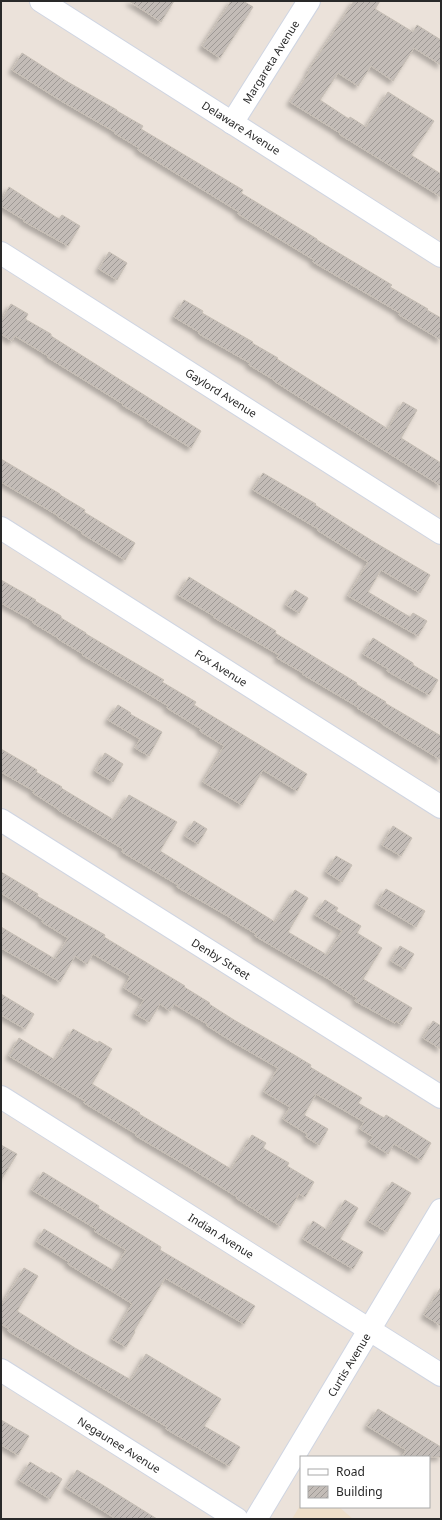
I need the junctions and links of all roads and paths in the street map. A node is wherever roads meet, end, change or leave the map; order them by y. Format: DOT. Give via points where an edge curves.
graph roads {
  1 [pos="41,1"];
  2 [pos="309,1"];
  3 [pos="232,123"];
  4 [pos="1,253"];
  5 [pos="441,256"];
  6 [pos="1,528"];
  7 [pos="441,533"];
  8 [pos="441,807"];
  9 [pos="1,820"];
  10 [pos="1,1097"];
  11 [pos="441,1097"];
  12 [pos="441,1210"];
  13 [pos="370,1330"];
  14 [pos="1,1370"];
  15 [pos="441,1375"];
  16 [pos="237,1519"];
  17 [pos="256,1519"];
  1 -- 3 [label="street, Delaware Avenue"];
  2 -- 3 [label="street, Margareta Avenue"];
  3 -- 5 [label="street, Delaware Avenue"];
  4 -- 7 [label="street, Gaylord Avenue"];
  6 -- 8 [label="street, Fox Avenue"];
  9 -- 11 [label="street, Denby Street"];
  10 -- 13 [label="street, Indian Avenue"];
  12 -- 13 [label="street, Curtis Avenue"];
  13 -- 15 [label="street, Indian Avenue"];
  13 -- 17 [label="street, Curtis Avenue"];
  14 -- 16 [label="street, Negaunee Avenue"];
}
